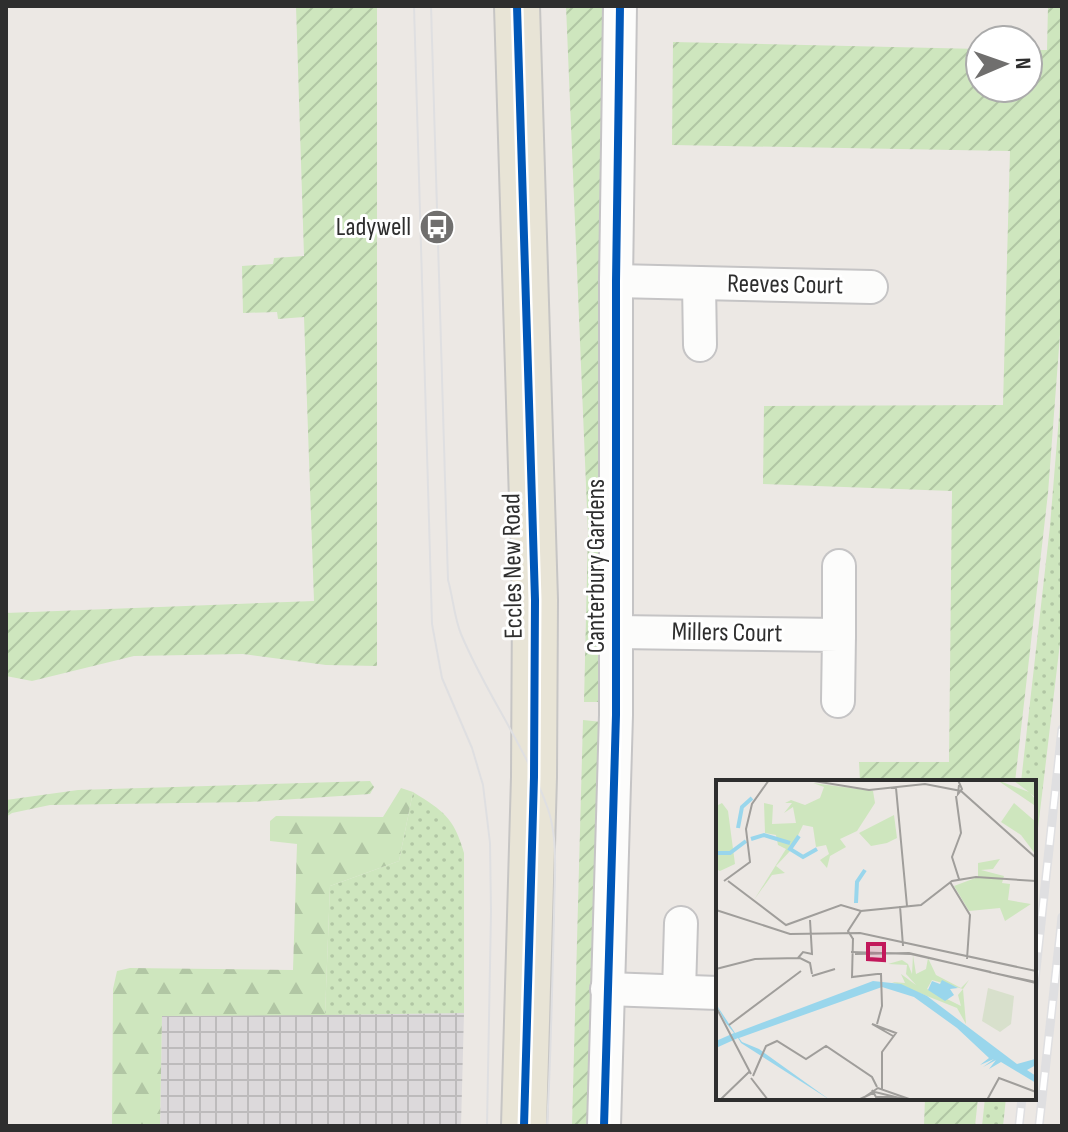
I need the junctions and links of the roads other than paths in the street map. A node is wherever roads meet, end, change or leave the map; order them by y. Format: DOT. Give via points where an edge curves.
graph roads {
  1 [pos="517,6"];
  2 [pos="620,6"];
  3 [pos="616,281"];
  4 [pos="699,283"];
  5 [pos="871,287"];
  6 [pos="700,345"];
  7 [pos="839,566"];
  8 [pos="616,632"];
  9 [pos="839,635"];
  10 [pos="838,701"];
  11 [pos="681,923"];
  12 [pos="607,989"];
  13 [pos="679,991"];
  14 [pos="716,993"];
  15 [pos="524,1126"];
  16 [pos="604,1126"];
  1 -- 15 [label="main road, Eccles New Road" via="535,600"];
  2 -- 3 [label="street, Canterbury Gardens"];
  3 -- 4 [label="street, Reeves Court"];
  3 -- 8 [label="street, Canterbury Gardens"];
  4 -- 5 [label="street, Reeves Court"];
  4 -- 6 [label="street, Reeves Court"];
  7 -- 9 [label="street"];
  8 -- 9 [label="street, Millers Court"];
  8 -- 12 [label="street, Canterbury Gardens"];
  9 -- 10 [label="street"];
  11 -- 13 [label="street"];
  12 -- 13 [label="street"];
  12 -- 16 [label="street, Canterbury Gardens"];
  13 -- 14 [label="street"];
}
